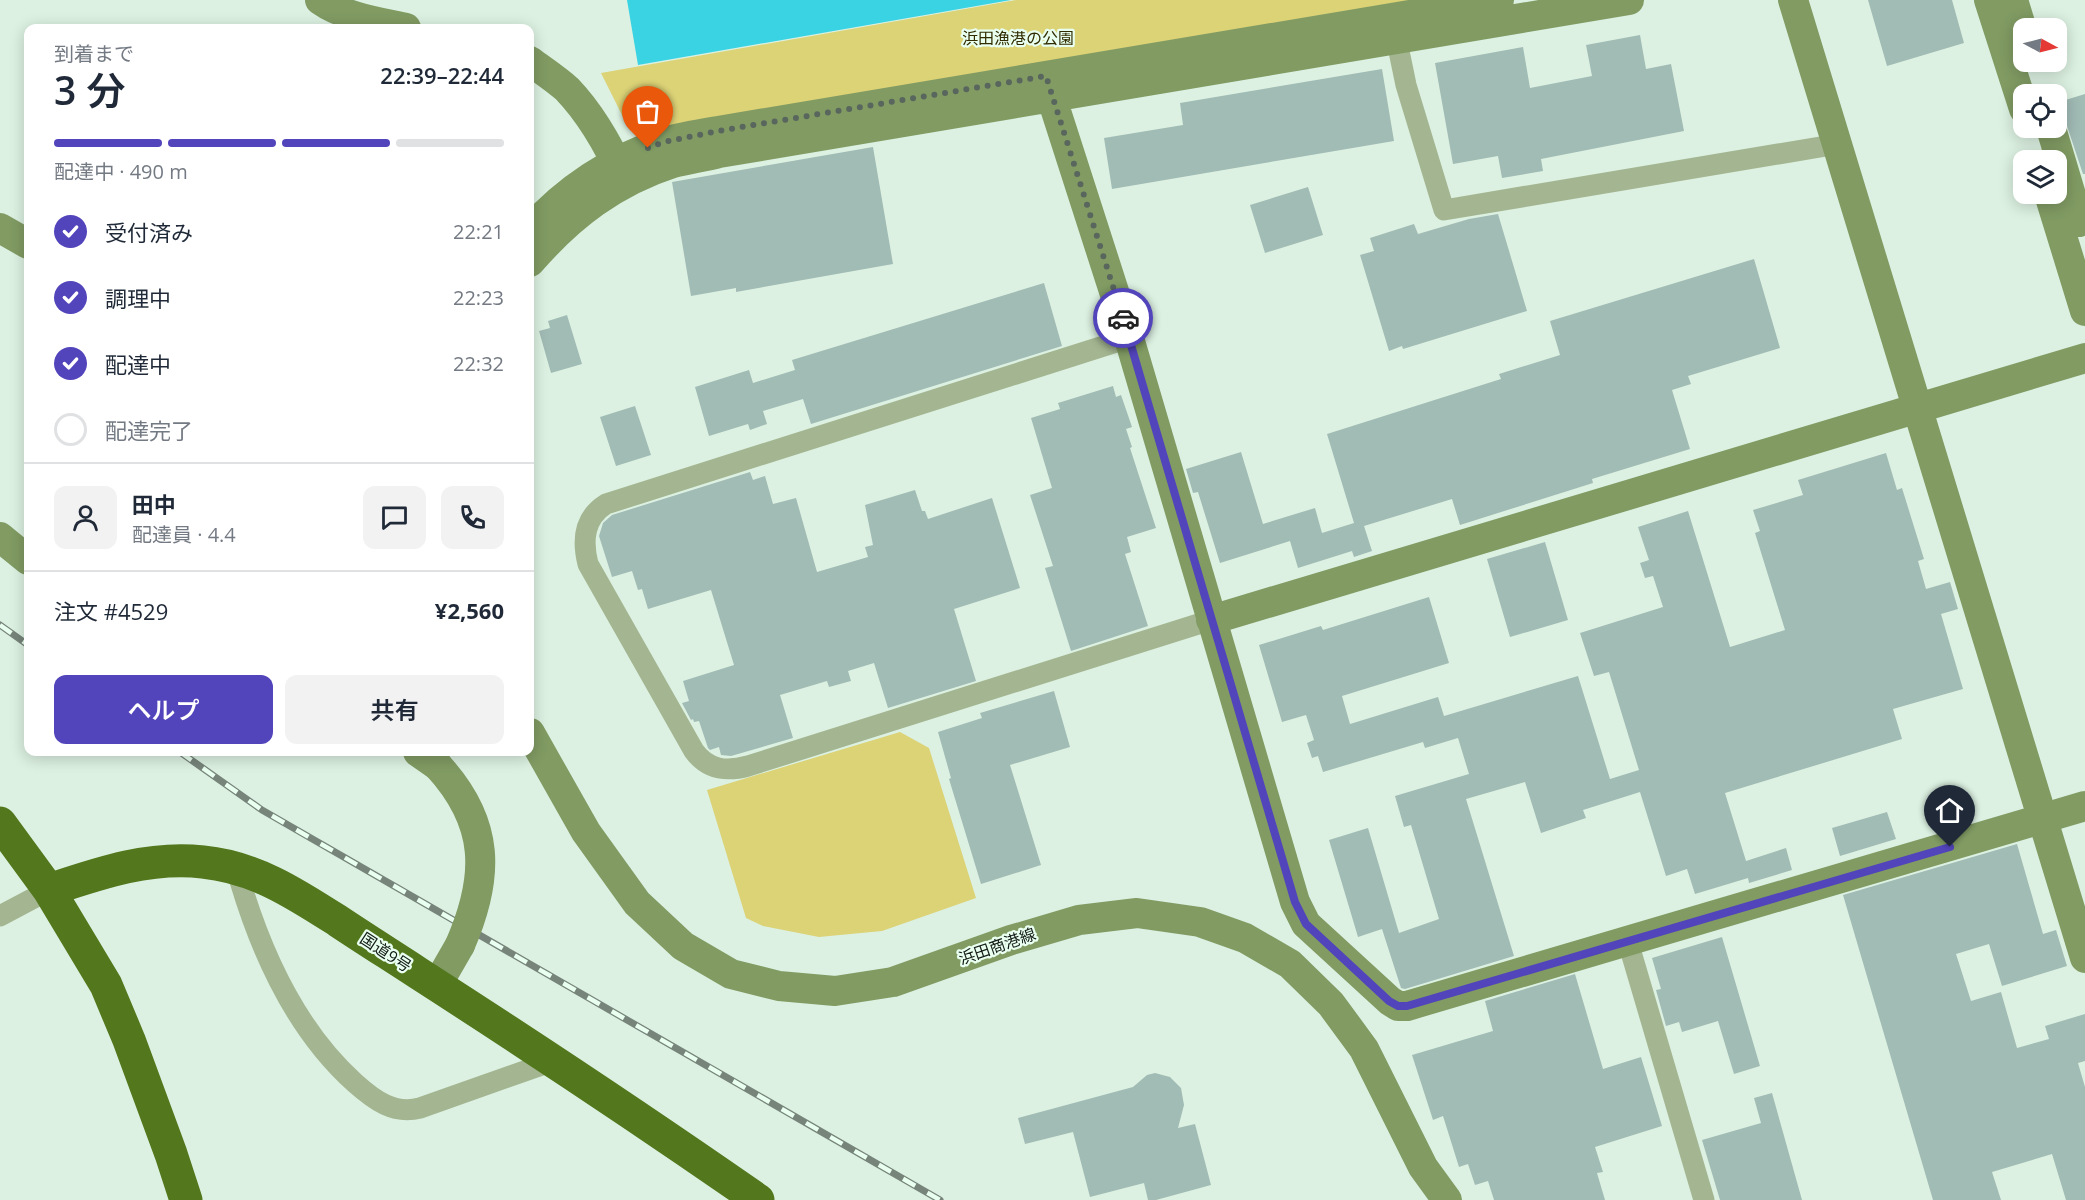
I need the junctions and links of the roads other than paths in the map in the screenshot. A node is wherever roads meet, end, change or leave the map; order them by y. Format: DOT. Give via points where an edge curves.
graph roads {
  1 [pos="320,0"];
  2 [pos="1499,0"];
  3 [pos="1629,0"];
  4 [pos="1793,0"];
  5 [pos="1989,0"];
  6 [pos="2013,0"];
  7 [pos="2018,18"];
  8 [pos="389,24"];
  9 [pos="1395,29"];
  10 [pos="534,64"];
  11 [pos="2016,84"];
  12 [pos="1048,87"];
  13 [pos="2054,138"];
  14 [pos="1838,144"];
  15 [pos="621,171"];
  16 [pos="2052,204"];
  17 [pos="534,226"];
  18 [pos="0,228"];
  19 [pos="24,241"];
  20 [pos="2085,241"];
  21 [pos="534,257"];
  22 [pos="2085,311"];
  23 [pos="1129,338"];
  24 [pos="2085,358"];
  25 [pos="1917,409"];
  26 [pos="0,537"];
  27 [pos="24,557"];
  28 [pos="1211,621"];
  29 [pos="534,741"];
  30 [pos="428,759"];
  31 [pos="2085,806"];
  32 [pos="2042,819"];
  33 [pos="0,824"];
  34 [pos="240,881"];
  35 [pos="49,890"];
  36 [pos="0,916"];
  37 [pos="1628,942"];
  38 [pos="2085,958"];
  39 [pos="436,985"];
  40 [pos="553,1061"];
  41 [pos="186,1200"];
  42 [pos="758,1200"];
  43 [pos="1447,1200"];
  44 [pos="1704,1200"];
  1 -- 8 [label="street" via="330,7"];
  2 -- 9 [label="street"];
  3 -- 9 [label="street"];
  4 -- 14 [label="street"];
  5 -- 11 [label="street"];
  6 -- 7 [label="street"];
  9 -- 12 [label="street"];
  9 -- 14 [label="street" via="1406,85 1444,210"];
  10 -- 15 [label="street" via="566,88 587,114"];
  12 -- 15 [label="street"];
  12 -- 23 [label="street"];
  13 -- 20 [label="street"];
  14 -- 25 [label="street"];
  15 -- 17 [label="street" via="576,187"];
  15 -- 21 [label="street"];
  16 -- 22 [label="street"];
  18 -- 19 [label="street"];
  23 -- 28 [label="street"];
  23 -- 28 [label="street" via="606,504 597,510 585,529 588,564 694,751 701,761 720,770 748,766"];
  24 -- 25 [label="street"];
  25 -- 28 [label="street"];
  25 -- 32 [label="street"];
  26 -- 27 [label="street"];
  28 -- 37 [label="street" via="1295,902 1306,924 1389,1001 1407,1006"];
  29 -- 43 [label="street, 浜田商港線" via="586,832 637,903 683,946 731,974 779,986 835,991 893,982 1079,920 1137,913 1200,922 1245,938 1290,964 1331,1004 1364,1049 1423,1167"];
  30 -- 39 [label="street, bridge" via="454,784 467,804 480,844 480,874 470,920"];
  31 -- 32 [label="street"];
  32 -- 37 [label="street"];
  32 -- 38 [label="street"];
  33 -- 35 [label="highway"];
  34 -- 40 [label="street" via="250,917 298,1015 337,1067 384,1105 412,1110"];
  35 -- 36 [label="street"];
  35 -- 39 [label="highway, 国道9号" via="108,870 157,860 204,862 254,872"];
  35 -- 41 [label="highway" via="106,985"];
  37 -- 44 [label="street"];
  39 -- 40 [label="highway, 国道9号"];
  40 -- 42 [label="highway, 国道9号"];
}
